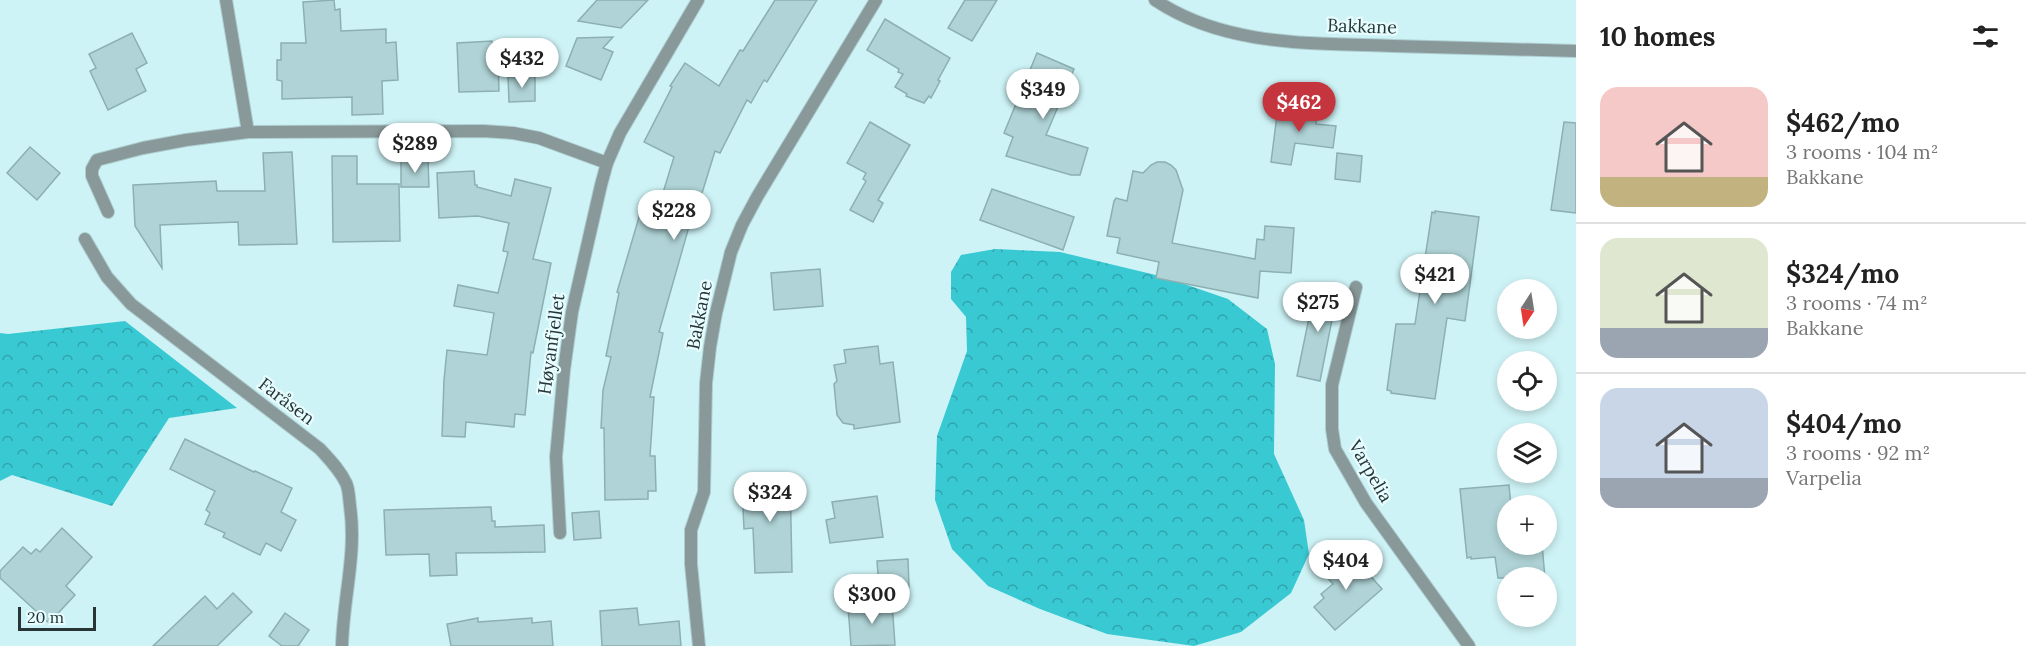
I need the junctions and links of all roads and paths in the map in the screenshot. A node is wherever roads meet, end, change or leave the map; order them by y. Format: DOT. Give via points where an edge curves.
graph roads {
  1 [pos="226,0"];
  2 [pos="698,0"];
  3 [pos="876,0"];
  4 [pos="1155,0"];
  5 [pos="1576,51"];
  6 [pos="248,132"];
  7 [pos="607,163"];
  8 [pos="108,212"];
  9 [pos="85,239"];
  10 [pos="1356,287"];
  11 [pos="560,533"];
  12 [pos="342,646"];
  13 [pos="699,646"];
  14 [pos="1469,646"];
  1 -- 6 [label="street"];
  2 -- 7 [label="street, Høyanfjellet" via="620,133"];
  3 -- 13 [label="street, Bakkane" via="757,197 731,252 710,347 704,492 691,530"];
  4 -- 5 [label="street, Bakkane" via="1184,16 1253,38"];
  6 -- 7 [label="street" via="513,133 539,138"];
  6 -- 8 [label="street" via="143,148 98,160 92,176"];
  7 -- 11 [label="street, Høyanfjellet" via="572,312 565,363 556,458"];
  9 -- 12 [label="street, Faråsen" via="106,277 131,304 320,449 336,467 347,485 353,547"];
  10 -- 14 [label="street, Varpelia" via="1332,385 1335,449 1366,503"];
}
